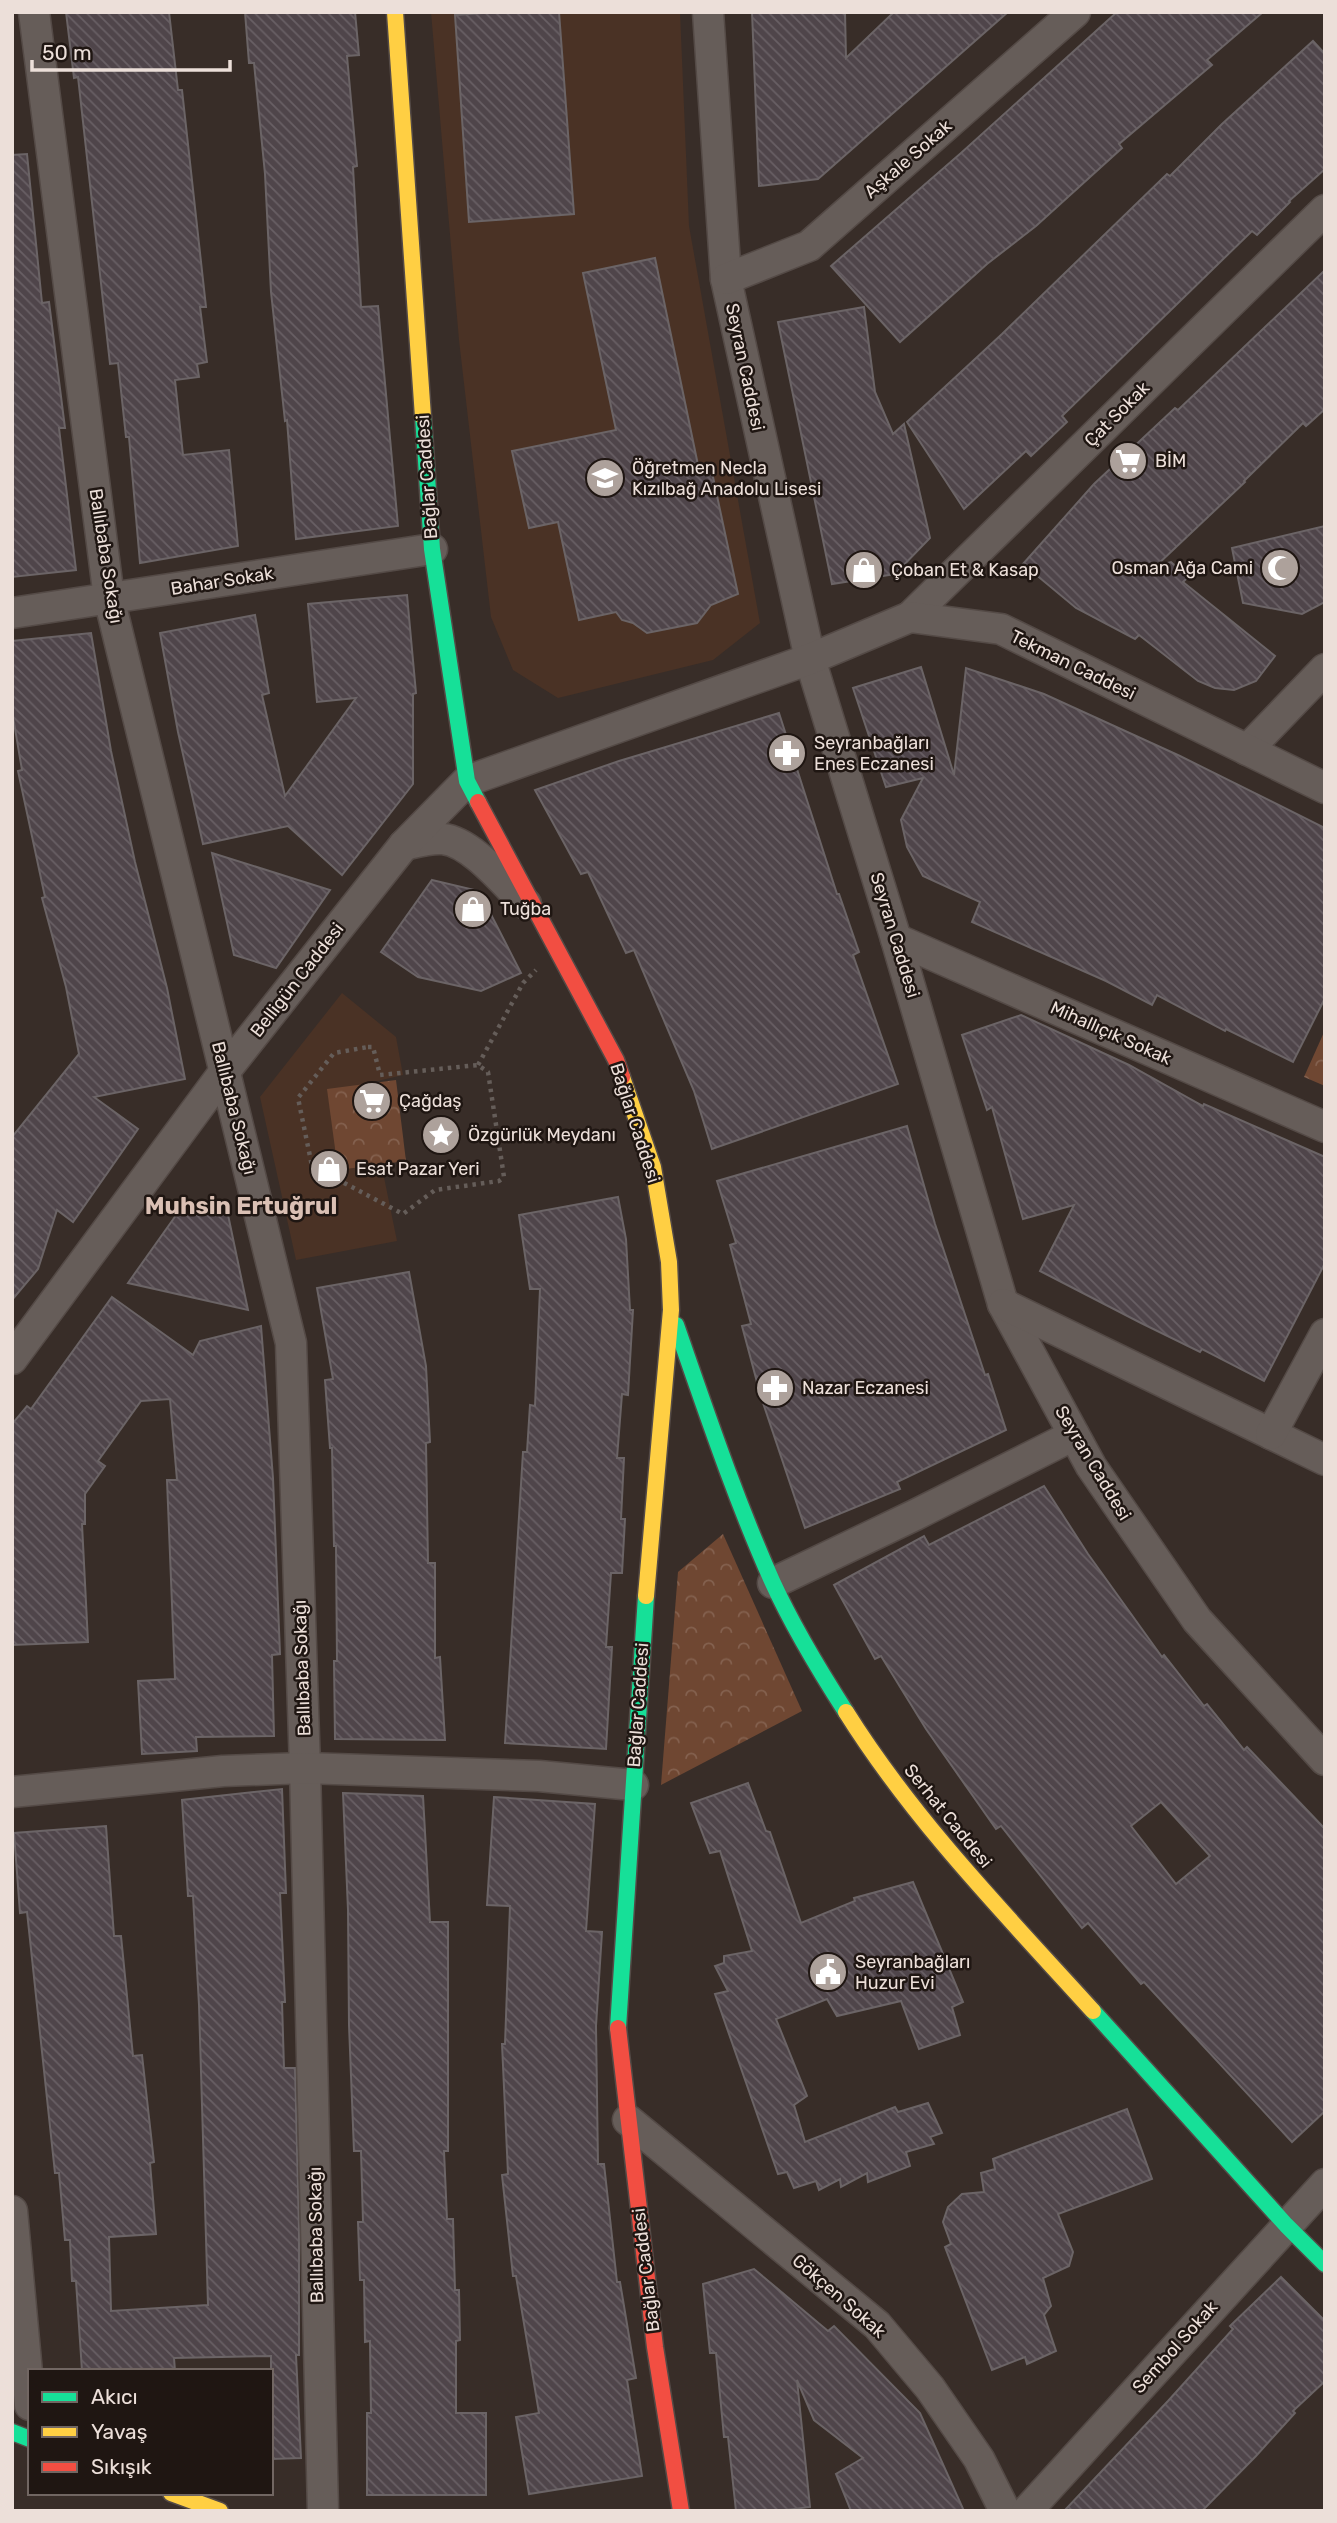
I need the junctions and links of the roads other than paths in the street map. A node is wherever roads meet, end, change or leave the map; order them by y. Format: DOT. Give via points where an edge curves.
graph roads {
  1 [pos="34,12"];
  2 [pos="395,12"];
  3 [pos="708,12"];
  4 [pos="1075,12"];
  5 [pos="1325,209"];
  6 [pos="726,279"];
  7 [pos="432,549"];
  8 [pos="109,598"];
  9 [pos="12,613"];
  10 [pos="910,617"];
  11 [pos="810,659"];
  12 [pos="1325,669"];
  13 [pos="1247,750"];
  14 [pos="467,780"];
  15 [pos="1325,788"];
  16 [pos="404,845"];
  17 [pos="551,933"];
  18 [pos="896,939"];
  19 [pos="225,1071"];
  20 [pos="1325,1127"];
  21 [pos="1003,1304"];
  22 [pos="671,1310"];
  23 [pos="1325,1334"];
  24 [pos="12,1359"];
  25 [pos="1271,1434"];
  26 [pos="1074,1435"];
  27 [pos="1325,1460"];
  28 [pos="773,1583"];
  29 [pos="1325,1760"];
  30 [pos="305,1768"];
  31 [pos="633,1786"];
  32 [pos="12,1792"];
  33 [pos="628,2120"];
  34 [pos="1325,2183"];
  35 [pos="12,2211"];
  36 [pos="1286,2225"];
  37 [pos="1325,2264"];
  38 [pos="28,2383"];
  39 [pos="176,2495"];
  40 [pos="220,2511"];
  41 [pos="323,2511"];
  42 [pos="681,2511"];
  43 [pos="1005,2511"];
  44 [pos="1027,2511"];
  1 -- 8 [label="street, Ballıbaba Sokağı"];
  2 -- 7 [label="main road, Bağlar Caddesi"];
  3 -- 6 [label="street, Seyran Caddesi"];
  4 -- 6 [label="street, Aşkale Sokak" via="809,246"];
  5 -- 10 [label="street, Çat Sokak"];
  6 -- 11 [label="street, Seyran Caddesi"];
  7 -- 8 [label="street, Bahar Sokak"];
  7 -- 14 [label="main road, Bağlar Caddesi"];
  8 -- 9 [label="street, Bahar Sokak"];
  8 -- 19 [label="street, Ballıbaba Sokağı"];
  10 -- 11 [label="street"];
  10 -- 13 [label="street, Tekman Caddesi" via="1000,629"];
  11 -- 14 [label="street"];
  11 -- 18 [label="street, Seyran Caddesi"];
  12 -- 13 [label="street"];
  13 -- 15 [label="street, Tekman Caddesi"];
  14 -- 16 [label="street, Belligün Caddesi"];
  14 -- 17 [label="main road, Bağlar Caddesi"];
  16 -- 17 [label="street, Bağlar Caddesi" via="441,839 468,848"];
  16 -- 19 [label="street, Belligün Caddesi"];
  17 -- 22 [label="main road, Bağlar Caddesi" via="616,1060 638,1118 653,1167 669,1262"];
  18 -- 20 [label="street, Mihallıçık Sokak"];
  18 -- 21 [label="street, Seyran Caddesi"];
  19 -- 24 [label="street, Belligün Caddesi"];
  19 -- 30 [label="street, Ballıbaba Sokağı" via="291,1343"];
  21 -- 25 [label="street"];
  21 -- 26 [label="street, Seyran Caddesi"];
  22 -- 28 [label="main road, Serhat Caddesi"];
  22 -- 31 [label="main road, Bağlar Caddesi"];
  23 -- 25 [label="street"];
  25 -- 27 [label="street"];
  26 -- 28 [label="street"];
  26 -- 29 [label="street, Seyran Caddesi" via="1197,1620"];
  28 -- 36 [label="main road, Serhat Caddesi" via="861,1736 936,1837"];
  30 -- 31 [label="street" via="539,1776"];
  30 -- 32 [label="street" via="223,1771"];
  30 -- 41 [label="street, Ballıbaba Sokağı"];
  31 -- 33 [label="main road, Bağlar Caddesi" via="618,2028"];
  33 -- 42 [label="main road, Bağlar Caddesi" via="655,2347"];
  33 -- 43 [label="street, Gökçen Sokak" via="877,2325 930,2388 979,2459"];
  34 -- 36 [label="street, Sembol Sokak"];
  35 -- 38 [label="street"];
  36 -- 37 [label="main road, Serhat Caddesi"];
  36 -- 44 [label="street, Sembol Sokak"];
  39 -- 40 [label="main road"];
}
